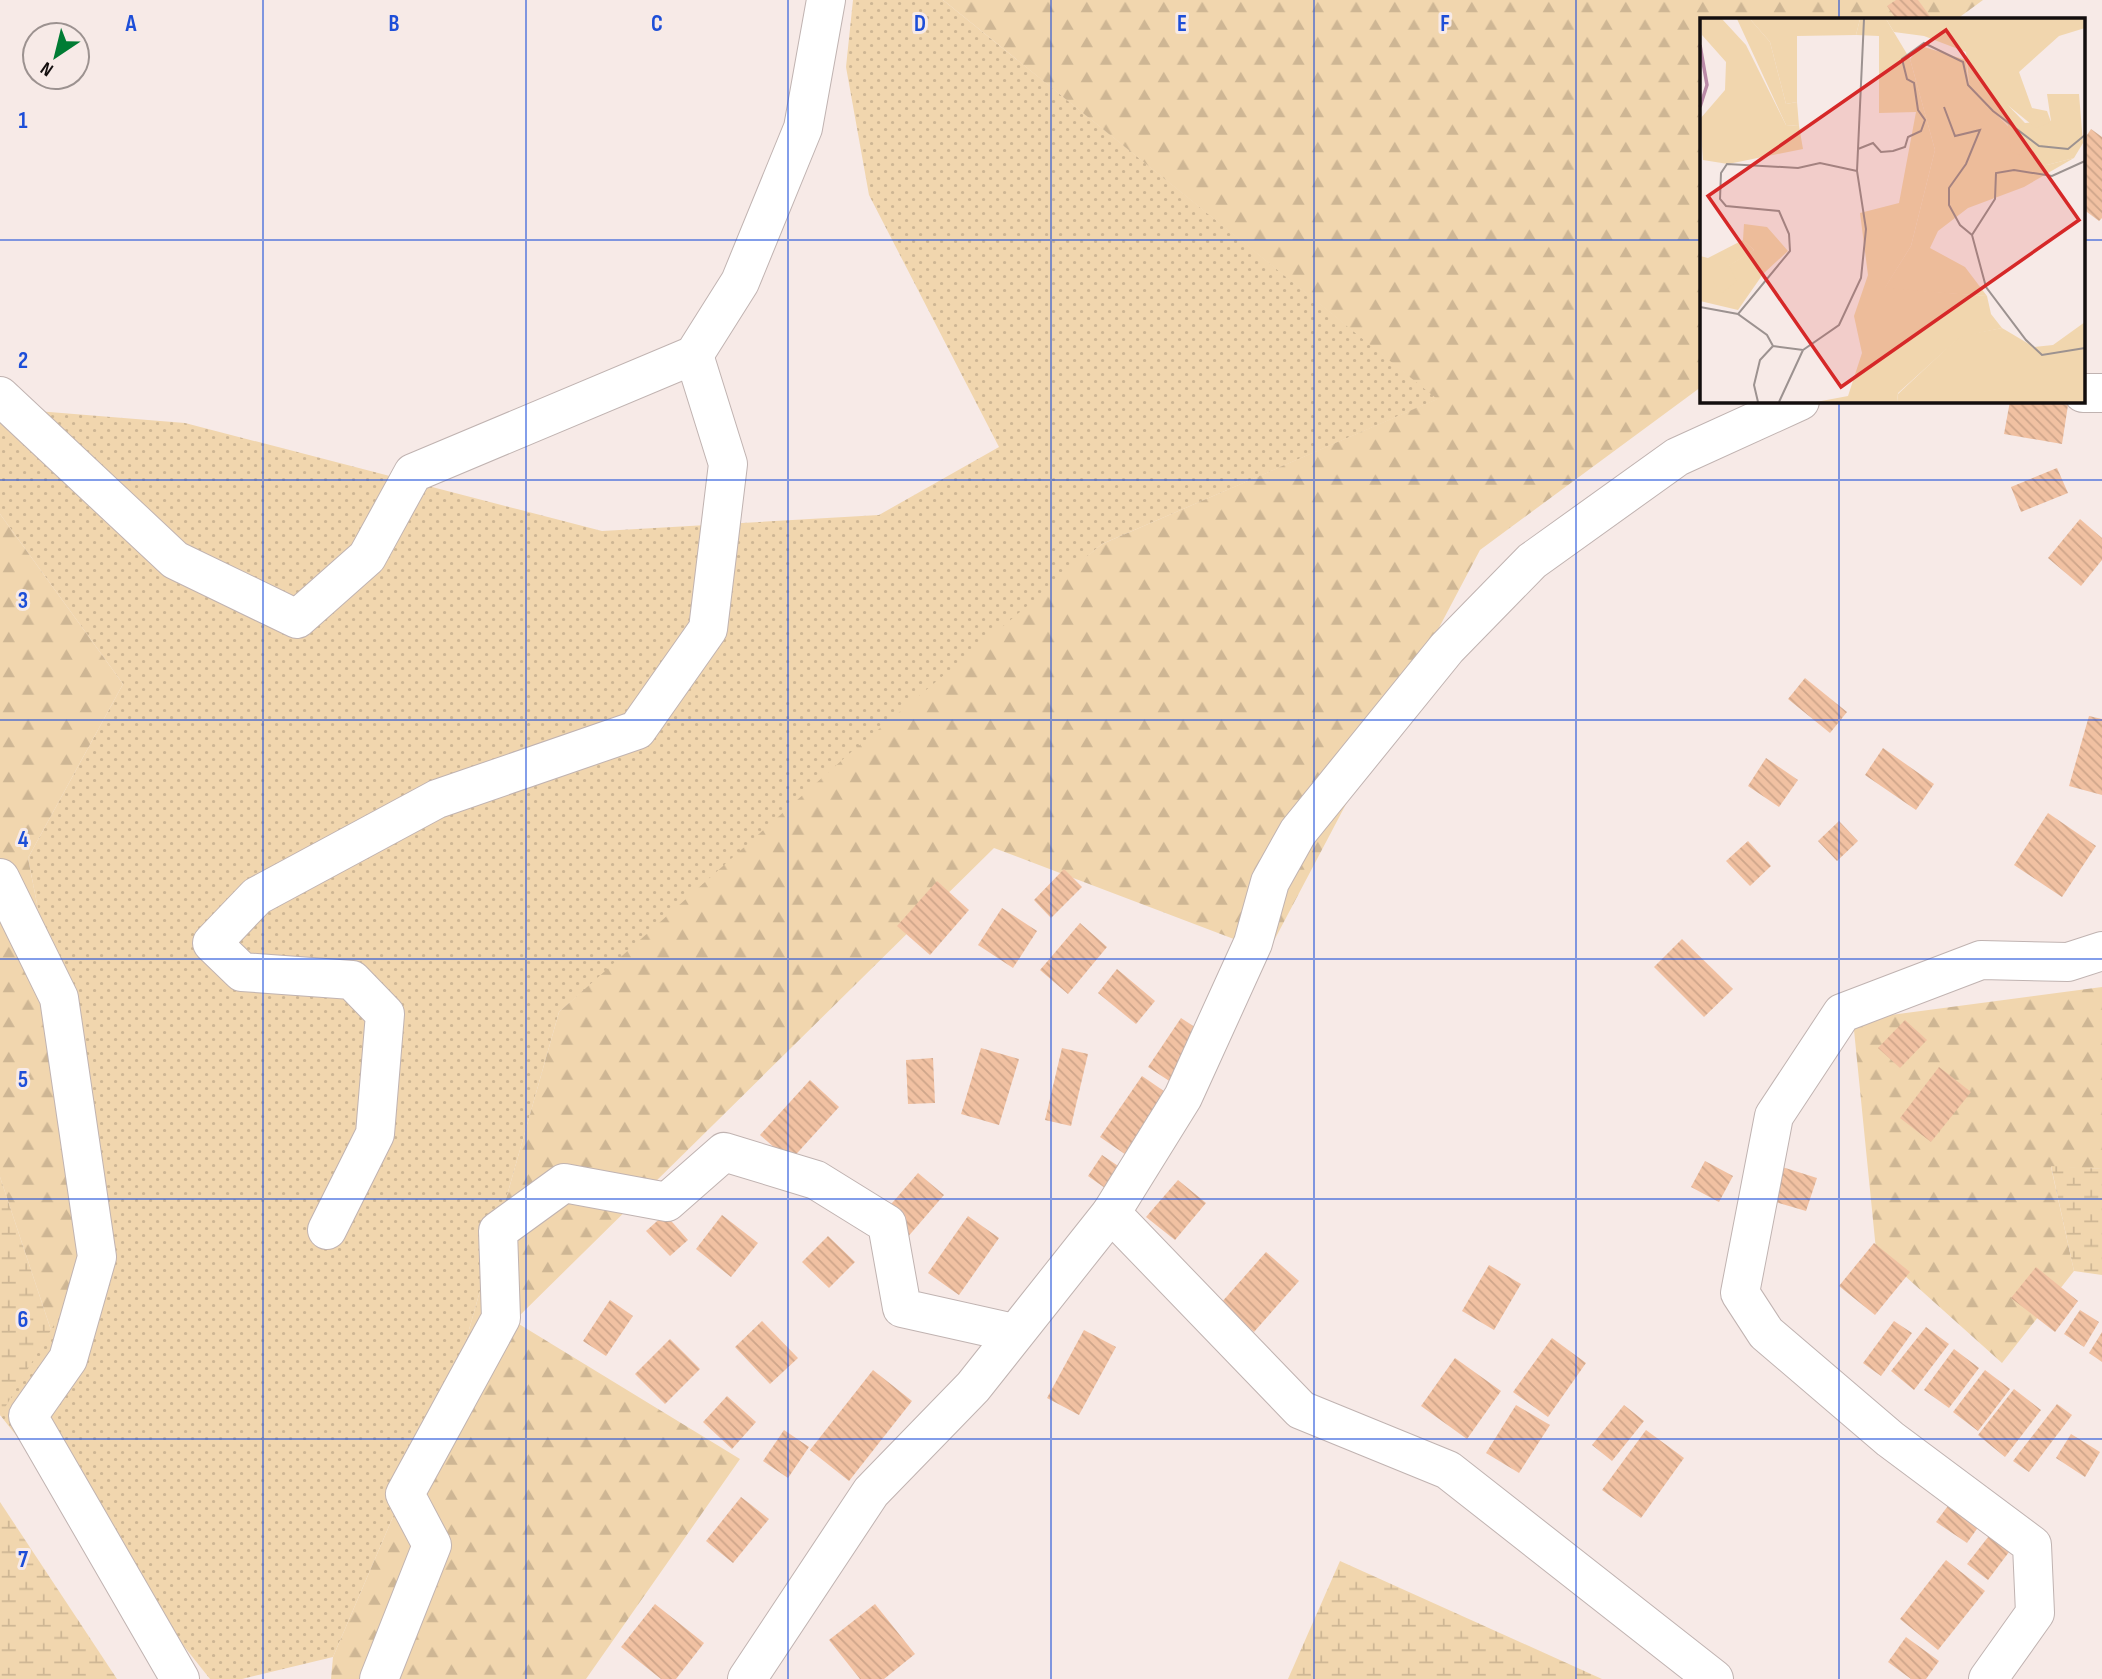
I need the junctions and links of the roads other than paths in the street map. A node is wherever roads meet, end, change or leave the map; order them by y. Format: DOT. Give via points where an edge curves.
graph roads {
  1 [pos="826,0"];
  2 [pos="694,355"];
  3 [pos="2084,393"];
  4 [pos="2102,393"];
  5 [pos="0,396"];
  6 [pos="1798,402"];
  7 [pos="0,878"];
  8 [pos="2102,951"];
  9 [pos="1111,1213"];
  10 [pos="327,1230"];
  11 [pos="1014,1333"];
  12 [pos="180,1679"];
  13 [pos="379,1679"];
  14 [pos="747,1679"];
  15 [pos="1714,1679"];
  16 [pos="1988,1679"];
  1 -- 2 [label="street" via="803,128 740,282"];
  2 -- 5 [label="street" via="413,473 367,557 297,619 176,560"];
  2 -- 10 [label="street" via="728,464 708,629 637,730 437,799 257,896 212,943 242,972 352,980 385,1014 375,1134"];
  3 -- 4 [label="street"];
  6 -- 9 [label="street" via="1677,457 1532,561 1447,648 1298,832 1270,882 1253,943 1183,1097"];
  7 -- 12 [label="street" via="59,998 97,1257 68,1359 28,1416"];
  8 -- 16 [label="street" via="2068,962 1981,960 1842,1013 1774,1116 1740,1293 1776,1342 1891,1439 2032,1545 2035,1613"];
  9 -- 11 [label="street"];
  9 -- 15 [label="street" via="1301,1409 1448,1470"];
  11 -- 13 [label="street" via="902,1308 887,1224 816,1180 724,1152 667,1202 564,1183 498,1231 501,1318 405,1494 432,1545"];
  11 -- 14 [label="street" via="972,1387 871,1492"];
}
